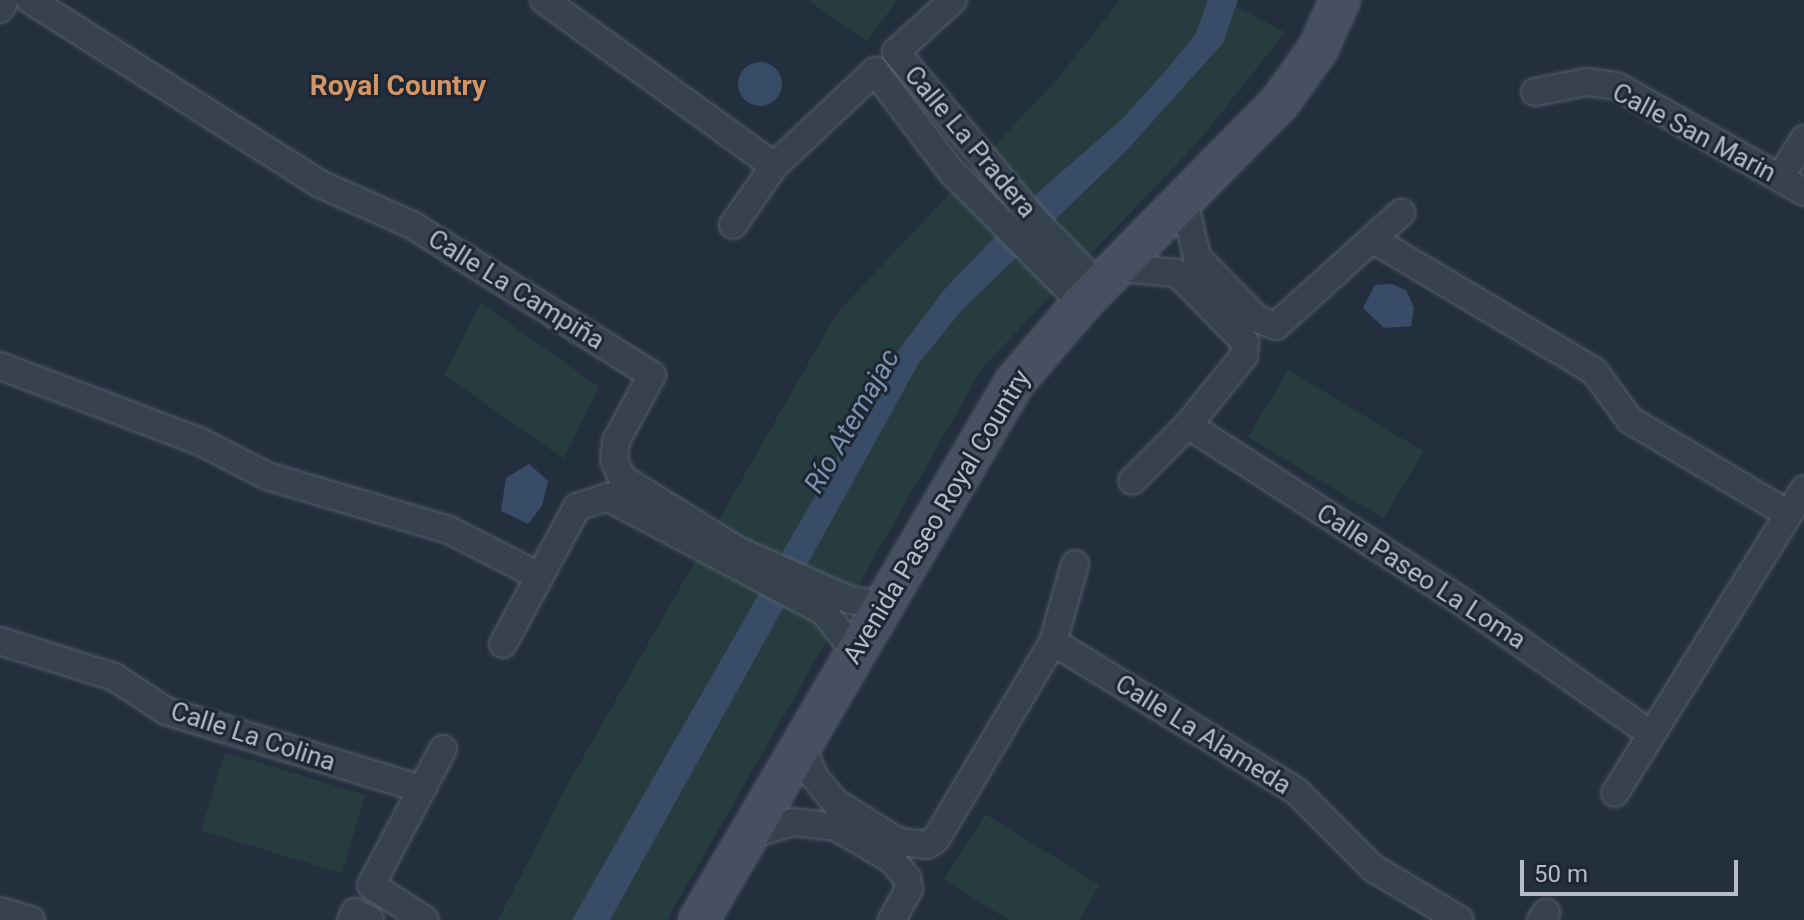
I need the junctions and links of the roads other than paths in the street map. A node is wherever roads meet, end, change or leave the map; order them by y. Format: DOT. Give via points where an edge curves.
graph roads {
  1 [pos="5,0"];
  2 [pos="30,0"];
  3 [pos="544,0"];
  4 [pos="953,0"];
  5 [pos="1340,0"];
  6 [pos="0,9"];
  7 [pos="1535,92"];
  8 [pos="1804,139"];
  9 [pos="774,166"];
  10 [pos="1780,178"];
  11 [pos="1804,192"];
  12 [pos="1184,201"];
  13 [pos="1401,213"];
  14 [pos="733,225"];
  15 [pos="1374,240"];
  16 [pos="1086,278"];
  17 [pos="0,366"];
  18 [pos="1188,425"];
  19 [pos="1132,481"];
  20 [pos="1804,489"];
  21 [pos="1788,514"];
  22 [pos="735,559"];
  23 [pos="1075,564"];
  24 [pos="537,575"];
  25 [pos="829,603"];
  26 [pos="883,605"];
  27 [pos="0,641"];
  28 [pos="1053,642"];
  29 [pos="503,644"];
  30 [pos="855,651"];
  31 [pos="1651,734"];
  32 [pos="801,743"];
  33 [pos="443,749"];
  34 [pos="421,789"];
  35 [pos="1615,793"];
  36 [pos="746,836"];
  37 [pos="0,911"];
  38 [pos="31,920"];
  39 [pos="351,920"];
  40 [pos="370,920"];
  41 [pos="425,920"];
  42 [pos="699,920"];
  43 [pos="892,920"];
  44 [pos="1460,920"];
  1 -- 6 [label="street"];
  2 -- 22 [label="street, Calle La Campiña" via="320,184 412,225 652,375 616,441 614,460 622,478"];
  3 -- 9 [label="street"];
  4 -- 16 [label="street, Calle La Pradera" via="896,52"];
  5 -- 12 [label="street, Avenida Paseo Royal Country" via="1318,49 1280,102"];
  7 -- 10 [label="street, Calle San Marin" via="1587,82 1617,86"];
  8 -- 10 [label="street"];
  9 -- 14 [label="street, Calle La Pradera"];
  9 -- 16 [label="street, Calle La Pradera" via="875,71 952,172"];
  10 -- 11 [label="street, Calle San Marin"];
  12 -- 15 [label="street" via="1197,257 1267,325 1276,326"];
  12 -- 16 [label="street, Avenida Paseo Royal Country"];
  13 -- 15 [label="street"];
  15 -- 21 [label="street" via="1594,371 1630,420"];
  16 -- 18 [label="street" via="1177,273 1245,342 1244,356"];
  16 -- 26 [label="street, Avenida Paseo Royal Country" via="996,410"];
  17 -- 24 [label="street" via="199,441 267,476 449,530"];
  18 -- 19 [label="street"];
  18 -- 31 [label="street, Calle Paseo La Loma" via="1461,601"];
  20 -- 21 [label="street"];
  21 -- 31 [label="street"];
  22 -- 24 [label="street, Calle La Campiña" via="607,497 577,507"];
  22 -- 25 [label="street, Calle La Campiña"];
  23 -- 28 [label="street"];
  24 -- 29 [label="street, Calle La Campiña"];
  25 -- 26 [label="street, Calle La Campiña"];
  25 -- 30 [label="street, Calle La Campiña"];
  26 -- 30 [label="street, Avenida Paseo Royal Country"];
  27 -- 34 [label="street, Calle La Colina" via="114,677 166,711"];
  28 -- 32 [label="street" via="936,839 927,845 899,842 835,802 813,775"];
  28 -- 44 [label="street, Calle La Alameda" via="1296,791 1373,868"];
  30 -- 32 [label="street, Avenida Paseo Royal Country"];
  31 -- 35 [label="street"];
  32 -- 36 [label="street, Avenida Paseo Royal Country"];
  33 -- 34 [label="street"];
  34 -- 41 [label="street" via="371,885"];
  36 -- 42 [label="street, Avenida Paseo Royal Country"];
  36 -- 43 [label="street" via="793,822 836,827 892,860 907,878 909,889"];
  37 -- 38 [label="street"];
  39 -- 40 [label="street" via="355,912"];
}
